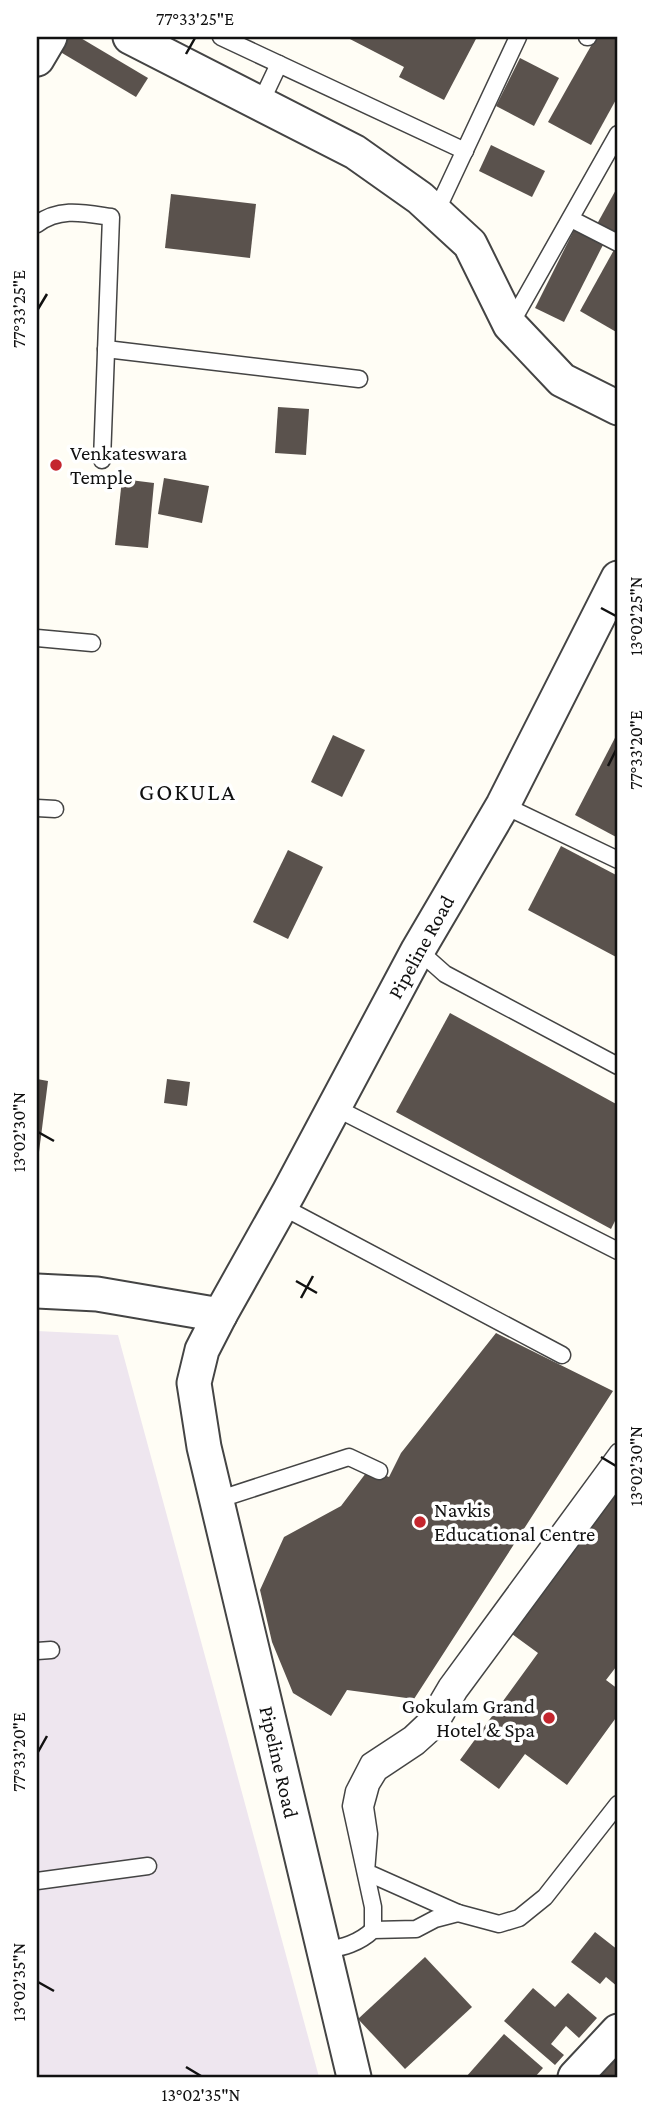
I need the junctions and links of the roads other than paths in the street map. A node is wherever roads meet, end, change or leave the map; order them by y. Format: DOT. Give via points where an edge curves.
graph roads {
  1 [pos="50,37"];
  2 [pos="130,37"];
  3 [pos="221,37"];
  4 [pos="518,37"];
  5 [pos="37,59"];
  6 [pos="279,64"];
  7 [pos="260,104"];
  8 [pos="618,134"];
  9 [pos="465,151"];
  10 [pos="436,212"];
  11 [pos="571,219"];
  12 [pos="37,224"];
  13 [pos="618,243"];
  14 [pos="510,326"];
  15 [pos="106,349"];
  16 [pos="359,379"];
  17 [pos="618,408"];
  18 [pos="102,460"];
  19 [pos="618,578"];
  20 [pos="37,638"];
  21 [pos="92,643"];
  22 [pos="503,804"];
  23 [pos="37,808"];
  24 [pos="55,809"];
  25 [pos="618,860"];
  26 [pos="418,950"];
  27 [pos="618,1066"];
  28 [pos="334,1107"];
  29 [pos="281,1206"];
  30 [pos="618,1251"];
  31 [pos="37,1291"];
  32 [pos="220,1315"];
  33 [pos="562,1355"];
  34 [pos="618,1451"];
  35 [pos="379,1471"];
  36 [pos="618,1477"];
  37 [pos="217,1500"];
  38 [pos="618,1804"];
  39 [pos="148,1866"];
  40 [pos="366,1872"];
  41 [pos="37,1881"];
  42 [pos="458,1913"];
  43 [pos="373,1930"];
  44 [pos="324,1951"];
  45 [pos="618,2031"];
  46 [pos="354,2077"];
  47 [pos="575,2077"];
  1 -- 5 [label="street"];
  2 -- 7 [label="street"];
  3 -- 6 [label="lane"];
  4 -- 9 [label="lane"];
  6 -- 7 [label="lane"];
  6 -- 9 [label="lane"];
  7 -- 10 [label="street" via="355,152"];
  8 -- 11 [label="lane"];
  9 -- 10 [label="lane"];
  10 -- 14 [label="street" via="470,244"];
  11 -- 13 [label="lane"];
  11 -- 14 [label="lane"];
  12 -- 15 [label="lane" via="67,211 111,217"];
  14 -- 17 [label="street" via="562,380"];
  15 -- 16 [label="lane"];
  15 -- 18 [label="lane"];
  19 -- 22 [label="street, Pipeline Road"];
  20 -- 21 [label="lane"];
  22 -- 25 [label="lane"];
  22 -- 26 [label="street, Pipeline Road"];
  23 -- 24 [label="lane"];
  26 -- 27 [label="lane" via="444,974"];
  26 -- 28 [label="street, Pipeline Road"];
  28 -- 29 [label="street, Pipeline Road"];
  28 -- 30 [label="lane"];
  29 -- 32 [label="street, Pipeline Road"];
  29 -- 33 [label="lane"];
  31 -- 32 [label="street" via="97,1294"];
  32 -- 37 [label="street, Pipeline Road" via="202,1350 194,1383"];
  34 -- 40 [label="lane" via="427,1719 369,1762 351,1806"];
  35 -- 37 [label="lane" via="349,1457"];
  36 -- 40 [label="lane" via="459,1692 438,1728 379,1772 365,1807 369,1834"];
  37 -- 44 [label="street, Pipeline Road"];
  38 -- 42 [label="lane" via="545,1897 519,1918 499,1924"];
  39 -- 41 [label="lane"];
  40 -- 42 [label="lane"];
  40 -- 43 [label="lane"];
  42 -- 43 [label="lane" via="416,1929"];
  43 -- 44 [label="lane" via="347,1946"];
  44 -- 46 [label="street, Pipeline Road"];
  45 -- 47 [label="street"];
}
